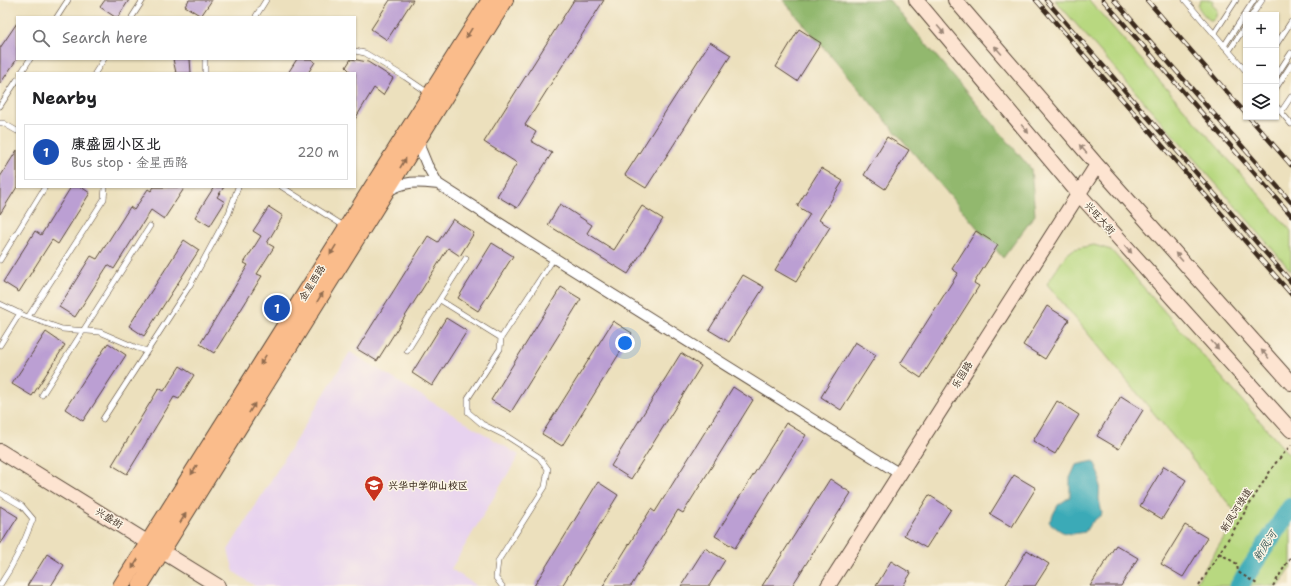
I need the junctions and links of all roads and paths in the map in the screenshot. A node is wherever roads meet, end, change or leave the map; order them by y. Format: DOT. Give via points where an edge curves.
graph roads {
  1 [pos="68,0"];
  2 [pos="143,0"];
  3 [pos="266,0"];
  4 [pos="490,0"];
  5 [pos="505,0"];
  6 [pos="916,0"];
  7 [pos="955,0"];
  8 [pos="1236,0"];
  9 [pos="1254,0"];
  10 [pos="1262,0"];
  11 [pos="1188,1"];
  12 [pos="1254,12"];
  13 [pos="58,16"];
  14 [pos="133,16"];
  15 [pos="256,16"];
  16 [pos="1291,22"];
  17 [pos="1243,30"];
  18 [pos="1214,34"];
  19 [pos="1279,40"];
  20 [pos="1224,46"];
  21 [pos="356,51"];
  22 [pos="1229,51"];
  23 [pos="1291,53"];
  24 [pos="29,60"];
  25 [pos="103,60"];
  26 [pos="205,60"];
  27 [pos="1291,65"];
  28 [pos="1243,67"];
  29 [pos="1279,71"];
  30 [pos="22,72"];
  31 [pos="96,72"];
  32 [pos="205,72"];
  33 [pos="16,82"];
  34 [pos="1279,84"];
  35 [pos="430,94"];
  36 [pos="1291,97"];
  37 [pos="0,106"];
  38 [pos="1279,110"];
  39 [pos="1281,112"];
  40 [pos="0,123"];
  41 [pos="1291,124"];
  42 [pos="16,130"];
  43 [pos="421,133"];
  44 [pos="1097,165"];
  45 [pos="438,184"];
  46 [pos="44,188"];
  47 [pos="105,188"];
  48 [pos="238,188"];
  49 [pos="284,188"];
  50 [pos="1078,193"];
  51 [pos="384,194"];
  52 [pos="150,226"];
  53 [pos="347,228"];
  54 [pos="466,258"];
  55 [pos="554,258"];
  56 [pos="0,260"];
  57 [pos="440,300"];
  58 [pos="0,304"];
  59 [pos="20,313"];
  60 [pos="28,317"];
  61 [pos="84,331"];
  62 [pos="501,338"];
  63 [pos="0,345"];
  64 [pos="147,350"];
  65 [pos="407,351"];
  66 [pos="1291,383"];
  67 [pos="42,395"];
  68 [pos="103,419"];
  69 [pos="1291,430"];
  70 [pos="1291,445"];
  71 [pos="0,451"];
  72 [pos="900,474"];
  73 [pos="0,493"];
  74 [pos="148,542"];
  75 [pos="162,551"];
  76 [pos="1219,553"];
  77 [pos="1291,556"];
  78 [pos="0,585"];
  79 [pos="1257,585"];
  80 [pos="121,586"];
  81 [pos="140,586"];
  82 [pos="218,586"];
  83 [pos="502,586"];
  84 [pos="828,586"];
  85 [pos="1199,586"];
  86 [pos="1272,586"];
  1 -- 13 [label="lane"];
  2 -- 14 [label="lane"];
  3 -- 15 [label="lane"];
  4 -- 35 [label="main road, 金星西路, one-way"];
  5 -- 43 [label="main road, 金星西路"];
  6 -- 50 [label="main road, 兴旺大街, one-way"];
  44 -- 7 [label="main road, one-way"];
  8 -- 18 [label="lane"];
  9 -- 20 [label="lane"];
  10 -- 12 [label="lane"];
  11 -- 18 [label="lane"];
  16 -- 19 [label="lane"];
  17 -- 22 [label="lane"];
  18 -- 20 [label="lane"];
  20 -- 22 [label="lane"];
  21 -- 35 [label="lane" via="365,53"];
  22 -- 28 [label="lane"];
  23 -- 29 [label="lane"];
  24 -- 30 [label="lane"];
  25 -- 31 [label="lane"];
  26 -- 32 [label="lane"];
  27 -- 34 [label="lane"];
  33 -- 37 [label="lane"];
  35 -- 53 [label="main road, 金星西路"];
  36 -- 39 [label="lane"];
  38 -- 39 [label="lane"];
  39 -- 41 [label="lane"];
  40 -- 42 [label="lane"];
  43 -- 45 [label="street" via="420,148"];
  51 -- 43 [label="main road, 金星西路, one-way"];
  44 -- 50 [label="main road, 乐园路"];
  66 -- 44 [label="main road, one-way"];
  45 -- 51 [label="street" via="409,182 395,186"];
  45 -- 55 [label="street"];
  46 -- 56 [label="lane"];
  47 -- 60 [label="lane" via="104,199"];
  48 -- 64 [label="lane" via="229,213 190,285"];
  49 -- 53 [label="lane"];
  50 -- 69 [label="main road, 兴旺大街, one-way"];
  50 -- 72 [label="main road, 乐园路"];
  75 -- 51 [label="main road, 金星西路, one-way"];
  52 -- 61 [label="lane"];
  53 -- 74 [label="main road, 金星西路, one-way"];
  54 -- 57 [label="lane"];
  55 -- 62 [label="lane"];
  55 -- 72 [label="street"];
  57 -- 62 [label="lane"];
  57 -- 65 [label="lane"];
  58 -- 59 [label="lane"];
  59 -- 60 [label="lane"];
  59 -- 63 [label="lane"];
  60 -- 61 [label="lane" via="62,329"];
  61 -- 64 [label="lane" via="100,332"];
  61 -- 67 [label="lane"];
  62 -- 83 [label="lane" via="500,349 468,398 468,412 482,424 539,457 548,469 544,487 498,561 496,578"];
  64 -- 68 [label="lane"];
  70 -- 76 [label="path, 新凤河绿道" via="1274,465"];
  71 -- 74 [label="main road, 兴盛街"];
  72 -- 84 [label="main road, 乐园路"];
  73 -- 78 [label="lane" via="22,506 33,519 12,568"];
  74 -- 75 [label="main road, 兴盛街"];
  74 -- 80 [label="main road, 金星西路, one-way"];
  75 -- 81 [label="main road, 金星西路"];
  75 -- 82 [label="main road, 兴盛街"];
  76 -- 79 [label="path" via="1237,564 1238,572"];
  76 -- 85 [label="path, 新凤河绿道"];
  77 -- 86 [label="path"];
}
